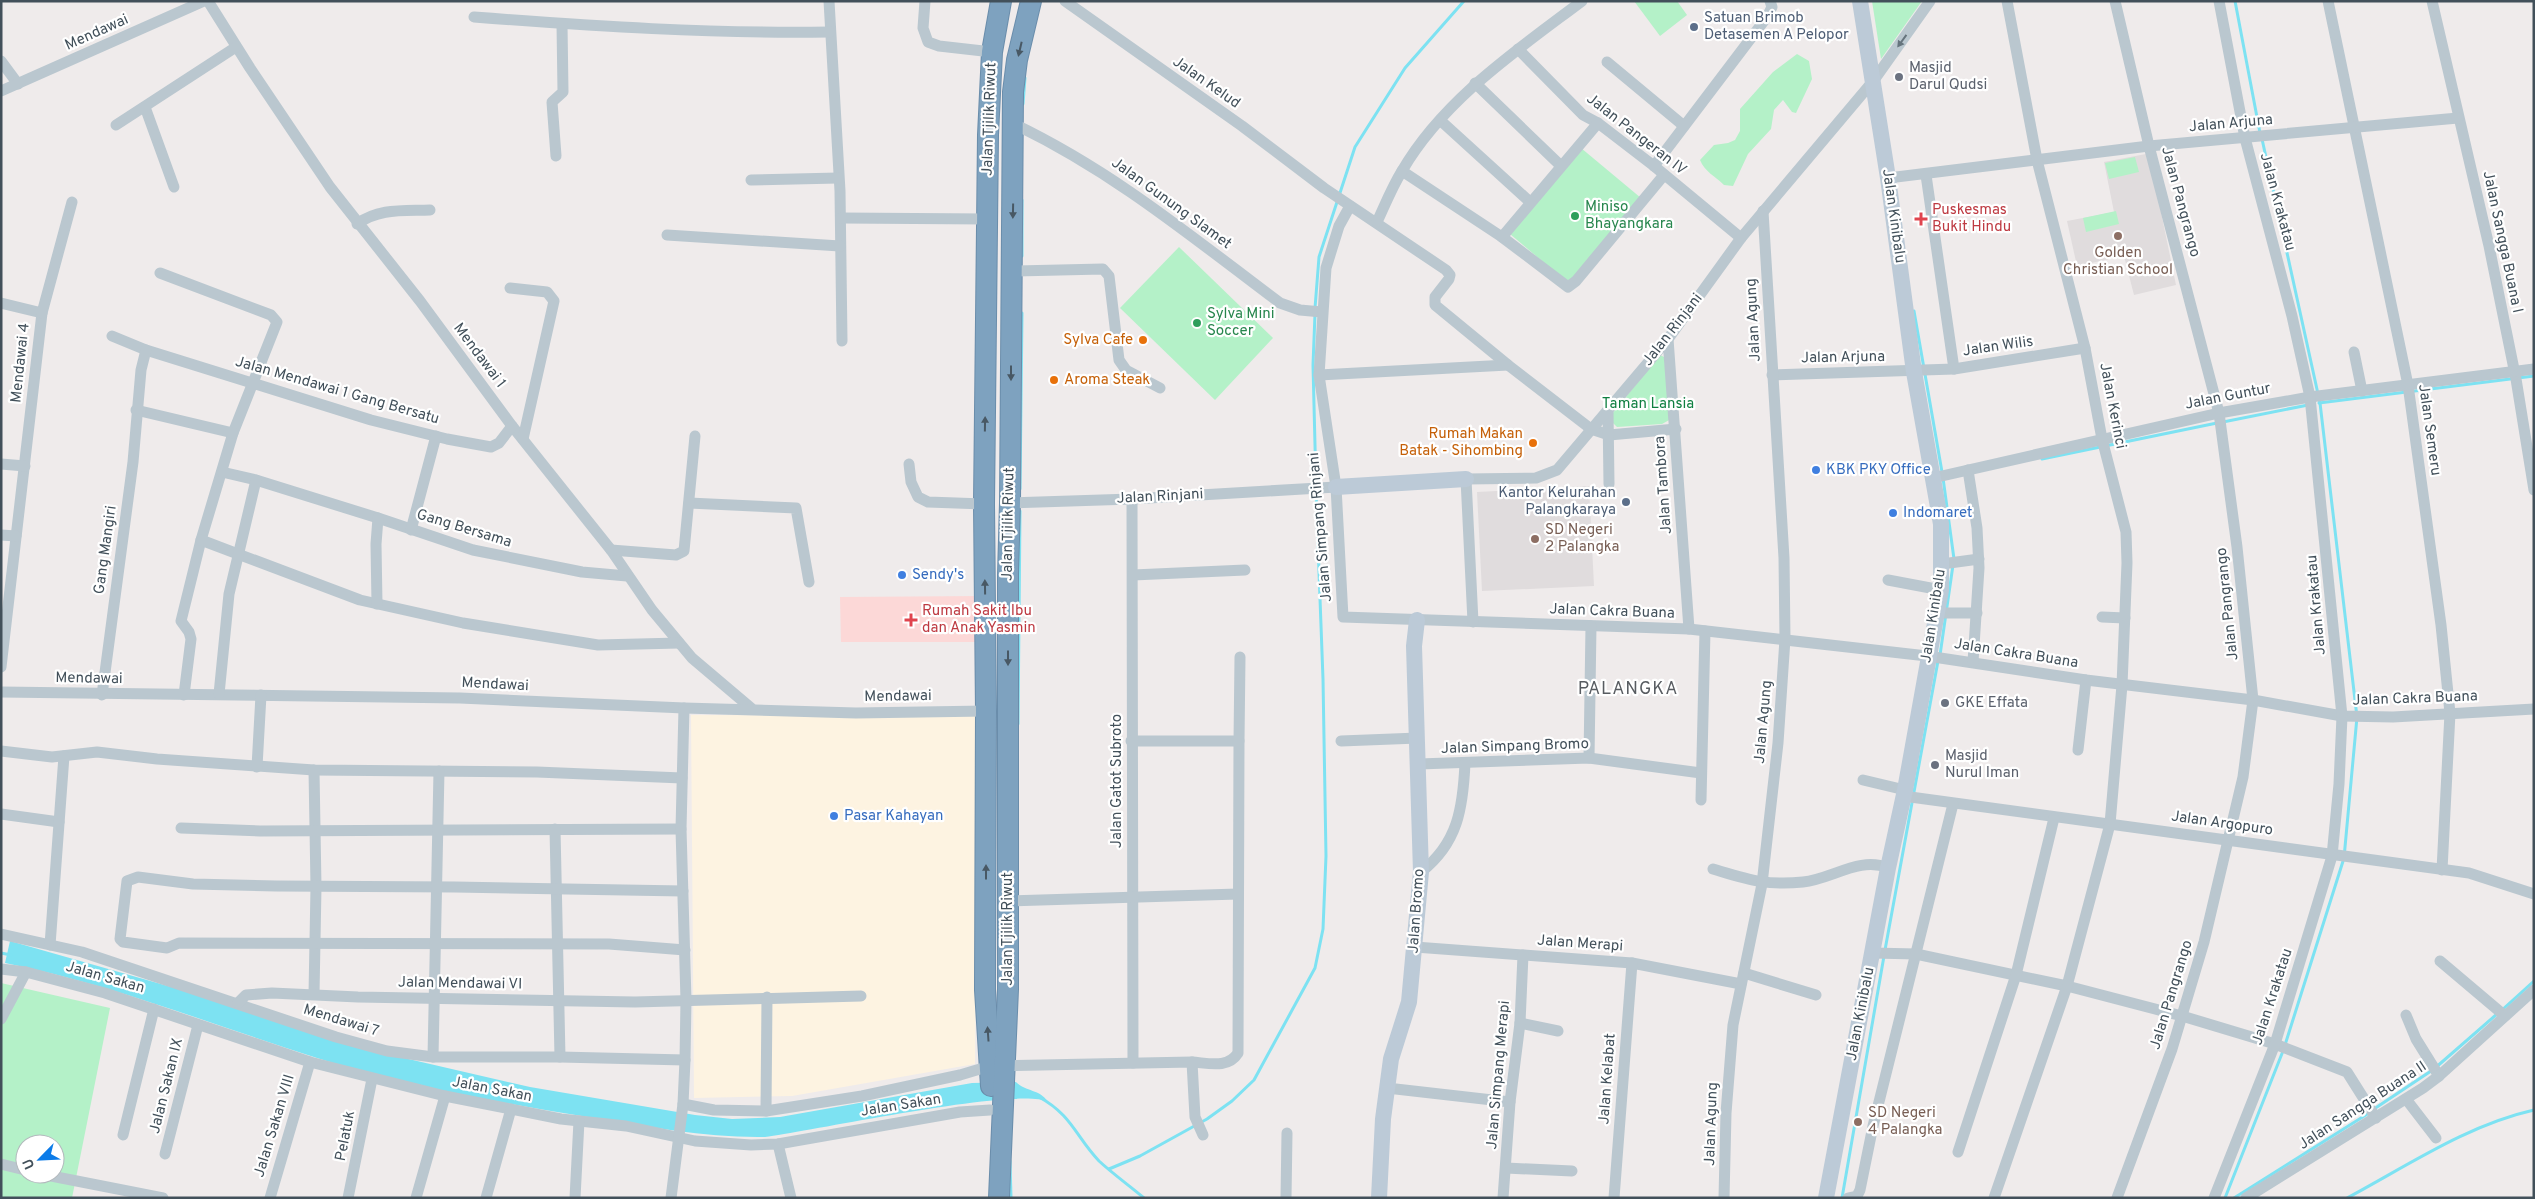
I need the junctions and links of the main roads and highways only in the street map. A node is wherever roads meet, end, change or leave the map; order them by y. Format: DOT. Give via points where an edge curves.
graph roads {
  1 [pos="1002,1"];
  2 [pos="1029,8"];
  3 [pos="986,334"];
  4 [pos="1012,334"];
  5 [pos="996,1087"];
  6 [pos="986,1198"];
  7 [pos="1000,1198"];
  1 -- 2 [label="highway" via="1016,10"];
  1 -- 3 [label="highway, Jalan Tjilik Riwut" via="992,52"];
  2 -- 4 [label="highway, Jalan Tjilik Riwut, one-way" via="1013,92"];
  3 -- 4 [label="highway"];
  5 -- 3 [label="highway, Jalan Tjilik Riwut, one-way" via="985,990"];
  4 -- 5 [label="highway, Jalan Tjilik Riwut, one-way" via="1008,575 1008,989"];
  5 -- 6 [label="highway, Jalan Tjilik Riwut"];
  5 -- 7 [label="highway, Jalan Tjilik Riwut"];
}
